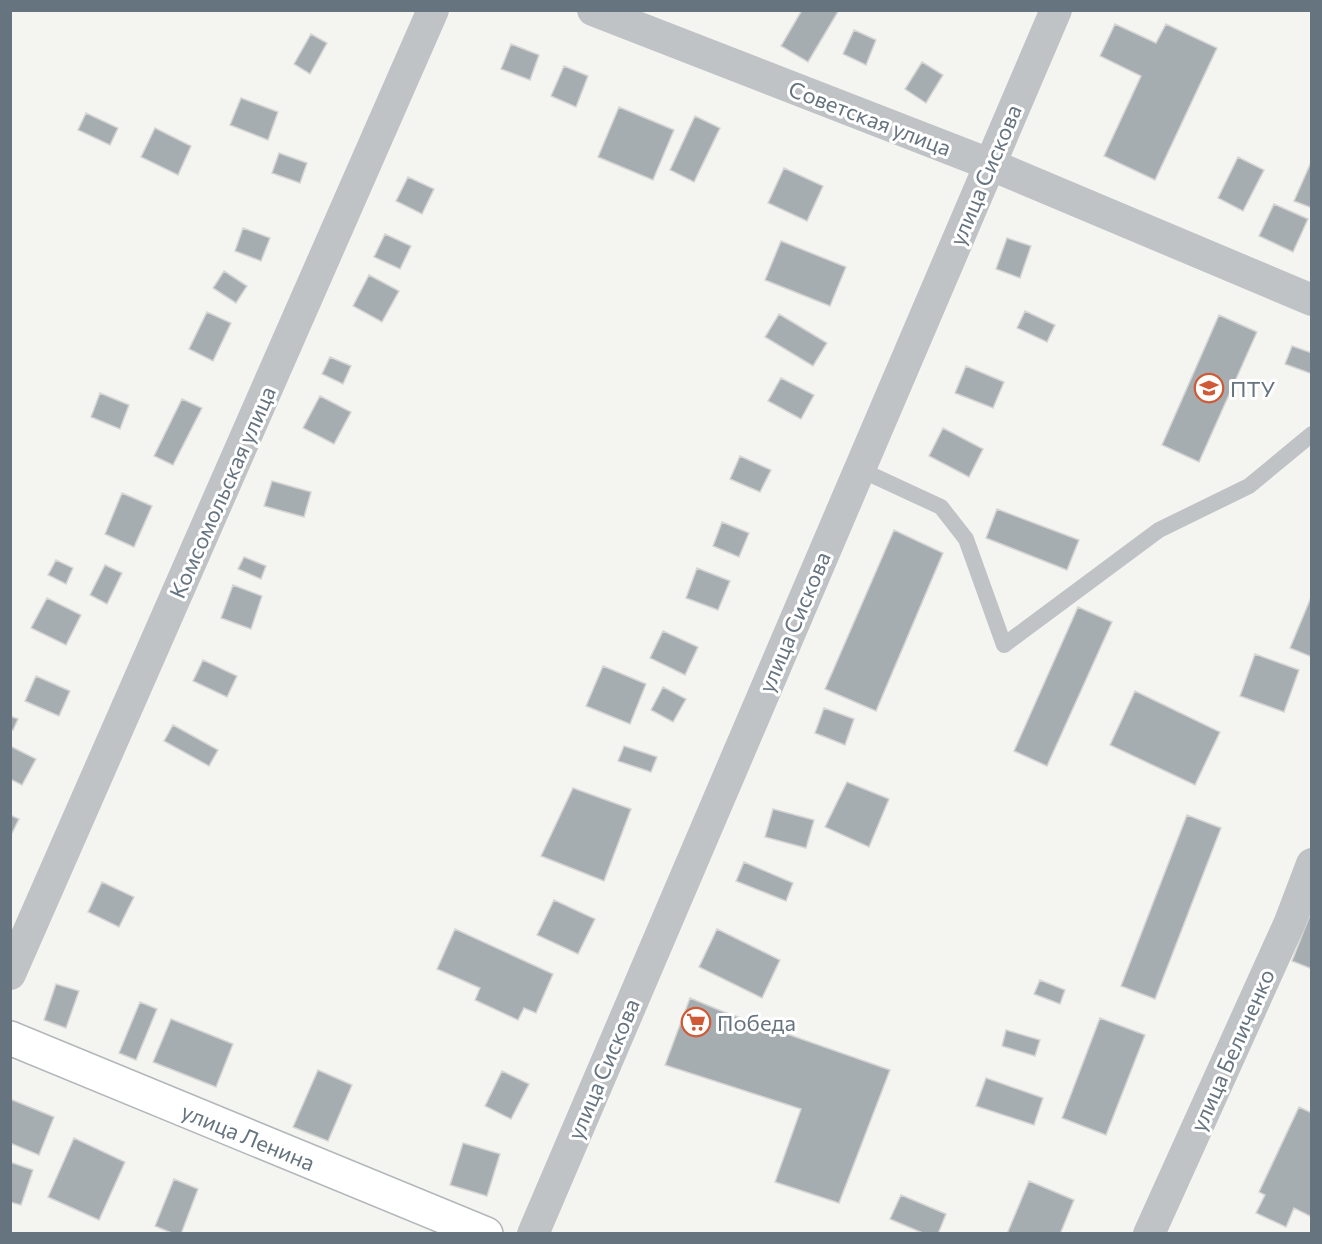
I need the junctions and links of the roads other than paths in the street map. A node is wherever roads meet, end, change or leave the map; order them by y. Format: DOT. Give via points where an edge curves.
graph roads {
  1 [pos="433,10"];
  2 [pos="593,10"];
  3 [pos="1056,10"];
  4 [pos="989,164"];
  5 [pos="1311,300"];
  6 [pos="1311,435"];
  7 [pos="859,469"];
  8 [pos="1311,864"];
  9 [pos="10,974"];
  10 [pos="10,1038"];
  11 [pos="486,1233"];
  12 [pos="533,1233"];
  13 [pos="1149,1233"];
  1 -- 9 [label="street, Комсомольская улица"];
  2 -- 4 [label="street, Советская улица"];
  3 -- 4 [label="street, улица Сискова"];
  4 -- 5 [label="street, Советская улица"];
  4 -- 7 [label="street, улица Сискова"];
  6 -- 7 [label="lane" via="1249,486 1159,530 1004,645 966,539 941,507"];
  7 -- 12 [label="street, улица Сискова"];
  8 -- 13 [label="street, улица Беличенко" via="1290,921"];
  10 -- 11 [label="street, улица Ленина"];
}
